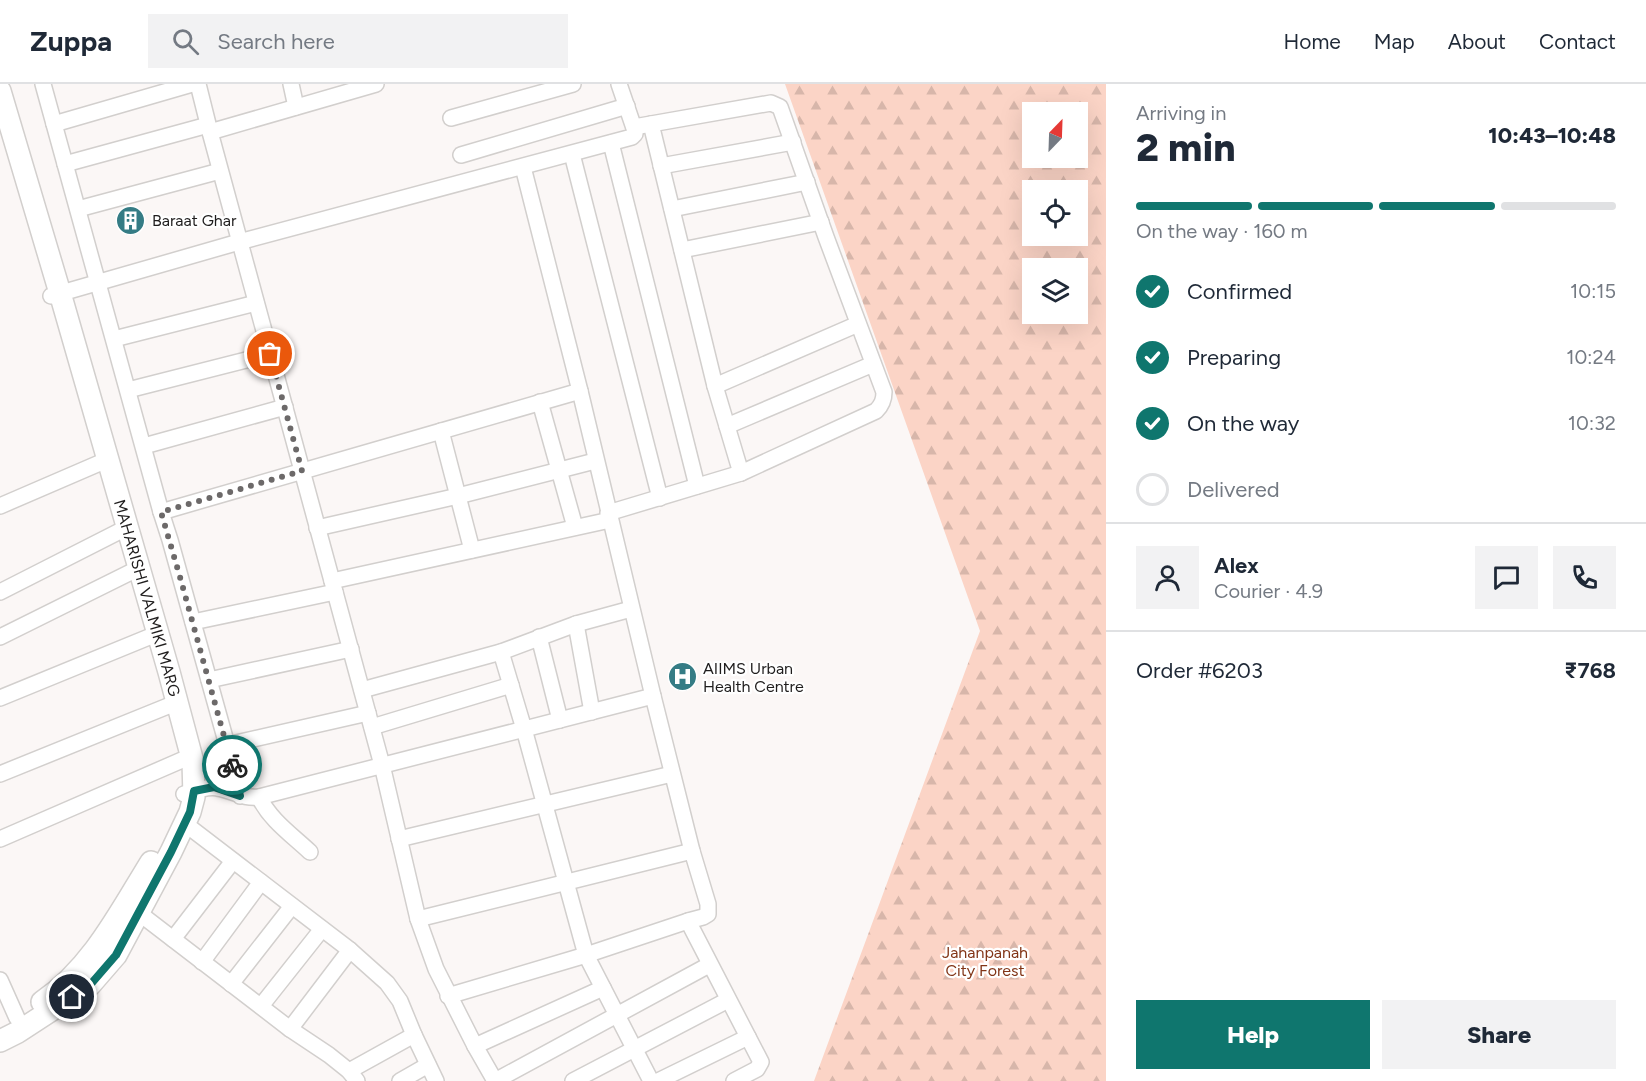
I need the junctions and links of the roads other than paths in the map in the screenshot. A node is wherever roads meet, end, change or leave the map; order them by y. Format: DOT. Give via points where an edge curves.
graph roads {
  1 [pos="192,84"];
  2 [pos="198,84"];
  3 [pos="291,84"];
  4 [pos="376,84"];
  5 [pos="573,84"];
  6 [pos="620,84"];
  7 [pos="45,85"];
  8 [pos="0,91"];
  9 [pos="627,106"];
  10 [pos="296,107"];
  11 [pos="451,118"];
  12 [pos="54,124"];
  13 [pos="651,124"];
  14 [pos="634,127"];
  15 [pos="209,129"];
  16 [pos="0,131"];
  17 [pos="793,142"];
  18 [pos="611,143"];
  19 [pos="572,154"];
  20 [pos="461,155"];
  21 [pos="65,164"];
  22 [pos="661,166"];
  23 [pos="523,167"];
  24 [pos="220,171"];
  25 [pos="807,182"];
  26 [pos="78,209"];
  27 [pos="672,209"];
  28 [pos="820,222"];
  29 [pos="239,242"];
  30 [pos="682,250"];
  31 [pos="98,281"];
  32 [pos="56,294"];
  33 [pos="256,303"];
  34 [pos="858,324"];
  35 [pos="114,339"];
  36 [pos="270,354"];
  37 [pos="873,364"];
  38 [pos="715,386"];
  39 [pos="128,390"];
  40 [pos="580,391"];
  41 [pos="540,402"];
  42 [pos="285,408"];
  43 [pos="726,426"];
  44 [pos="441,431"];
  45 [pos="144,446"];
  46 [pos="596,461"];
  47 [pos="102,462"];
  48 [pos="559,470"];
  49 [pos="302,471"];
  50 [pos="741,473"];
  51 [pos="697,486"];
  52 [pos="458,495"];
  53 [pos="660,498"];
  54 [pos="0,506"];
  55 [pos="161,512"];
  56 [pos="609,516"];
  57 [pos="575,527"];
  58 [pos="317,528"];
  59 [pos="120,531"];
  60 [pos="472,550"];
  61 [pos="131,572"];
  62 [pos="334,586"];
  63 [pos="0,592"];
  64 [pos="631,609"];
  65 [pos="193,622"];
  66 [pos="576,624"];
  67 [pos="0,637"];
  68 [pos="149,637"];
  69 [pos="539,638"];
  70 [pos="351,649"];
  71 [pos="501,652"];
  72 [pos="209,680"];
  73 [pos="511,685"];
  74 [pos="362,690"];
  75 [pos="653,696"];
  76 [pos="0,698"];
  77 [pos="168,706"];
  78 [pos="592,712"];
  79 [pos="370,720"];
  80 [pos="560,720"];
  81 [pos="524,729"];
  82 [pos="227,746"];
  83 [pos="182,760"];
  84 [pos="382,765"];
  85 [pos="0,774"];
  86 [pos="672,774"];
  87 [pos="189,792"];
  88 [pos="240,796"];
  89 [pos="259,797"];
  90 [pos="544,804"];
  91 [pos="184,823"];
  92 [pos="2,833"];
  93 [pos="399,839"];
  94 [pos="692,851"];
  95 [pos="310,852"];
  96 [pos="233,861"];
  97 [pos="261,882"];
  98 [pos="565,882"];
  99 [pos="292,906"];
  100 [pos="139,913"];
  101 [pos="418,919"];
  102 [pos="688,921"];
  103 [pos="322,929"];
  104 [pos="173,939"];
  105 [pos="350,950"];
  106 [pos="586,955"];
  107 [pos="202,962"];
  108 [pos="710,965"];
  109 [pos="0,980"];
  110 [pos="231,984"];
  111 [pos="603,988"];
  112 [pos="448,996"];
  113 [pos="728,1000"];
  114 [pos="261,1006"];
  115 [pos="617,1016"];
  116 [pos="8,1022"];
  117 [pos="290,1029"];
  118 [pos="414,1035"];
  119 [pos="748,1036"];
  120 [pos="0,1041"];
  121 [pos="475,1046"];
  122 [pos="634,1048"];
  123 [pos="428,1065"];
  124 [pos="353,1076"];
  125 [pos="400,1081"];
  126 [pos="436,1081"];
  127 [pos="495,1081"];
  128 [pos="573,1081"];
  129 [pos="651,1081"];
  130 [pos="658,1081"];
  131 [pos="734,1081"];
  1 -- 12 [label="street"];
  2 -- 15 [label="street"];
  3 -- 10 [label="street"];
  4 -- 10 [label="street"];
  5 -- 11 [label="street"];
  6 -- 9 [label="street"];
  7 -- 12 [label="street"];
  8 -- 32 [label="street, MAHARISHI VALMIKI MARG"];
  9 -- 14 [label="street"];
  9 -- 20 [label="street"];
  10 -- 15 [label="street"];
  12 -- 21 [label="street"];
  13 -- 14 [label="street"];
  13 -- 17 [label="street" via="771,102 783,111"];
  13 -- 22 [label="street"];
  14 -- 18 [label="street" via="634,136"];
  15 -- 21 [label="street"];
  15 -- 24 [label="street"];
  16 -- 32 [label="street, MAHARISHI VALMIKI MARG"];
  17 -- 22 [label="street"];
  17 -- 25 [label="street"];
  18 -- 19 [label="street"];
  18 -- 51 [label="street"];
  19 -- 23 [label="street"];
  19 -- 53 [label="street"];
  21 -- 26 [label="street"];
  22 -- 27 [label="street"];
  23 -- 29 [label="street"];
  23 -- 40 [label="street"];
  24 -- 26 [label="street"];
  24 -- 29 [label="street"];
  25 -- 27 [label="street"];
  25 -- 28 [label="street"];
  26 -- 31 [label="street"];
  27 -- 30 [label="street"];
  28 -- 30 [label="street"];
  28 -- 34 [label="street"];
  29 -- 31 [label="street"];
  29 -- 33 [label="street"];
  30 -- 38 [label="street"];
  31 -- 32 [label="street"];
  31 -- 35 [label="street"];
  32 -- 47 [label="street, MAHARISHI VALMIKI MARG"];
  32 -- 87 [label="street, MAHARISHI VALMIKI MARG" via="170,672 193,762"];
  33 -- 35 [label="street"];
  33 -- 36 [label="street"];
  34 -- 37 [label="street"];
  34 -- 38 [label="street"];
  35 -- 39 [label="street"];
  36 -- 39 [label="street"];
  36 -- 42 [label="street"];
  37 -- 43 [label="street"];
  37 -- 50 [label="street" via="884,392 882,405 876,411"];
  38 -- 43 [label="street"];
  39 -- 45 [label="street"];
  40 -- 41 [label="street"];
  40 -- 46 [label="street"];
  41 -- 44 [label="street"];
  41 -- 48 [label="street"];
  42 -- 45 [label="street"];
  42 -- 49 [label="street"];
  43 -- 50 [label="street"];
  44 -- 49 [label="street"];
  44 -- 52 [label="street"];
  45 -- 55 [label="street"];
  46 -- 48 [label="street"];
  46 -- 56 [label="street"];
  47 -- 54 [label="street"];
  47 -- 59 [label="street, MAHARISHI VALMIKI MARG"];
  48 -- 52 [label="street"];
  48 -- 57 [label="street"];
  49 -- 55 [label="street"];
  49 -- 58 [label="street"];
  50 -- 51 [label="street"];
  51 -- 53 [label="street"];
  52 -- 58 [label="street"];
  52 -- 60 [label="street"];
  53 -- 56 [label="street"];
  55 -- 65 [label="street"];
  56 -- 57 [label="street"];
  56 -- 64 [label="street"];
  57 -- 60 [label="street"];
  58 -- 62 [label="street"];
  59 -- 61 [label="street, MAHARISHI VALMIKI MARG"];
  59 -- 63 [label="street"];
  60 -- 62 [label="street"];
  61 -- 67 [label="street"];
  61 -- 68 [label="street, MAHARISHI VALMIKI MARG"];
  62 -- 65 [label="street"];
  62 -- 70 [label="street"];
  64 -- 66 [label="street"];
  64 -- 75 [label="street"];
  65 -- 72 [label="street"];
  66 -- 69 [label="street"];
  66 -- 78 [label="street"];
  68 -- 76 [label="street"];
  68 -- 77 [label="street, MAHARISHI VALMIKI MARG"];
  69 -- 71 [label="street"];
  69 -- 80 [label="street"];
  70 -- 72 [label="street"];
  70 -- 74 [label="street"];
  71 -- 73 [label="street"];
  71 -- 74 [label="street"];
  72 -- 82 [label="street"];
  73 -- 79 [label="street"];
  73 -- 81 [label="street"];
  74 -- 79 [label="street"];
  75 -- 78 [label="street"];
  75 -- 86 [label="street"];
  77 -- 83 [label="street, MAHARISHI VALMIKI MARG"];
  77 -- 85 [label="street"];
  78 -- 80 [label="street"];
  79 -- 82 [label="street"];
  79 -- 84 [label="street"];
  80 -- 81 [label="street"];
  81 -- 84 [label="street"];
  81 -- 90 [label="street"];
  82 -- 88 [label="street"];
  83 -- 87 [label="street, MAHARISHI VALMIKI MARG"];
  83 -- 92 [label="street"];
  84 -- 89 [label="street"];
  84 -- 93 [label="street"];
  86 -- 90 [label="street"];
  86 -- 94 [label="street"];
  87 -- 88 [label="street" via="214,787"];
  87 -- 91 [label="street, MAHARISHI VALMIKI MARG" via="190,812"];
  87 -- 116 [label="street, MAHARISHI VALMIKI MARG" via="176,823 82,968 56,992"];
  88 -- 89 [label="street"];
  89 -- 95 [label="street" via="273,818"];
  90 -- 93 [label="street"];
  90 -- 98 [label="street"];
  91 -- 96 [label="street"];
  91 -- 100 [label="street, MAHARISHI VALMIKI MARG"];
  93 -- 101 [label="street"];
  94 -- 98 [label="street"];
  94 -- 102 [label="street" via="709,909 703,917"];
  96 -- 97 [label="street"];
  96 -- 104 [label="street"];
  97 -- 99 [label="street"];
  97 -- 107 [label="street"];
  98 -- 101 [label="street"];
  98 -- 106 [label="street"];
  99 -- 103 [label="street"];
  99 -- 110 [label="street"];
  100 -- 104 [label="street"];
  100 -- 120 [label="street, MAHARISHI VALMIKI MARG" via="116,955 90,985"];
  101 -- 112 [label="street"];
  102 -- 106 [label="street"];
  102 -- 108 [label="street"];
  103 -- 105 [label="street"];
  103 -- 114 [label="street"];
  104 -- 107 [label="street"];
  105 -- 117 [label="street"];
  105 -- 118 [label="street" via="387,983 400,1001"];
  106 -- 111 [label="street"];
  106 -- 112 [label="street"];
  107 -- 110 [label="street"];
  108 -- 113 [label="street"];
  108 -- 115 [label="street"];
  109 -- 116 [label="street"];
  110 -- 114 [label="street"];
  111 -- 115 [label="street"];
  111 -- 121 [label="street"];
  112 -- 121 [label="street"];
  113 -- 119 [label="street"];
  113 -- 122 [label="street"];
  114 -- 117 [label="street"];
  115 -- 122 [label="street"];
  115 -- 127 [label="street"];
  117 -- 124 [label="street"];
  118 -- 123 [label="street"];
  118 -- 124 [label="street"];
  119 -- 130 [label="street"];
  119 -- 131 [label="street" via="761,1065"];
  121 -- 127 [label="street"];
  122 -- 128 [label="street"];
  122 -- 129 [label="street"];
  123 -- 125 [label="street"];
  123 -- 126 [label="street"];
}
